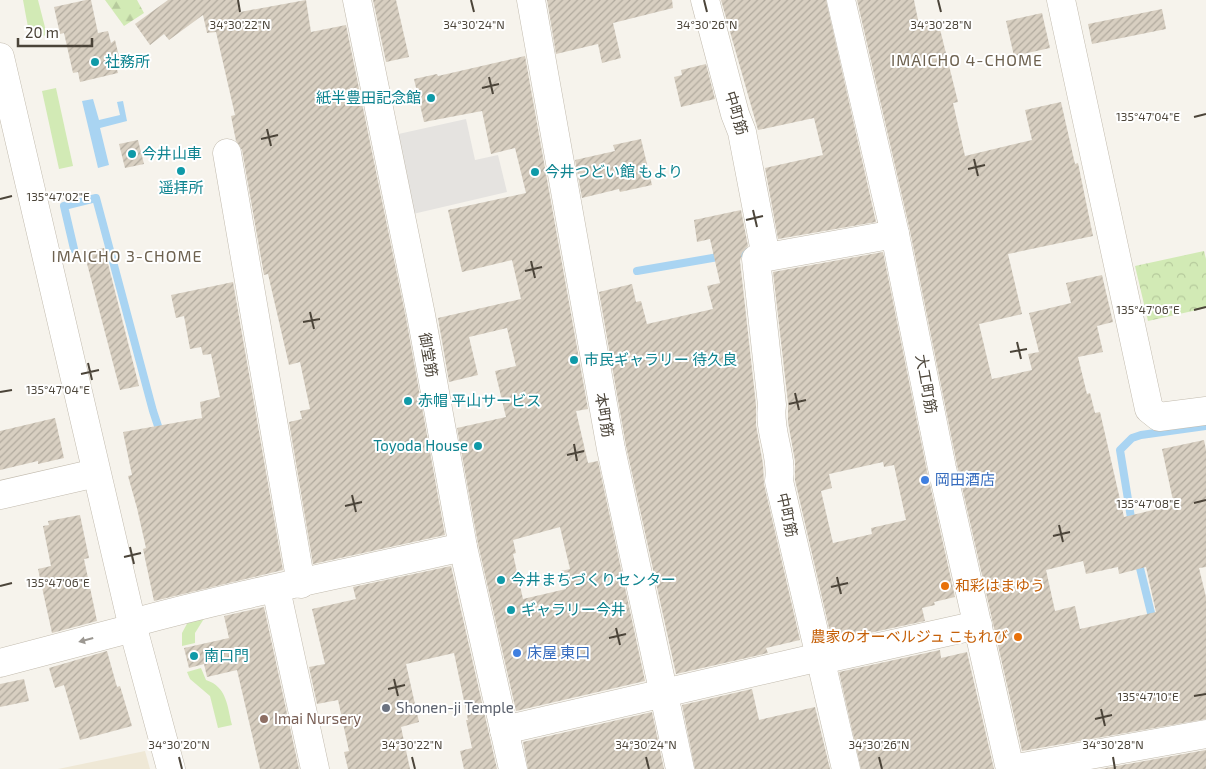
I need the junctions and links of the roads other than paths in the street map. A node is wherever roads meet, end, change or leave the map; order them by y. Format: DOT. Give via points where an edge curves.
graph roads {
  1 [pos="357,0"];
  2 [pos="531,0"];
  3 [pos="706,0"];
  4 [pos="841,0"];
  5 [pos="1061,0"];
  6 [pos="0,57"];
  7 [pos="227,153"];
  8 [pos="895,234"];
  9 [pos="761,258"];
  10 [pos="1206,411"];
  11 [pos="96,473"];
  12 [pos="0,495"];
  13 [pos="463,547"];
  14 [pos="288,586"];
  15 [pos="133,625"];
  16 [pos="978,625"];
  17 [pos="821,659"];
  18 [pos="0,663"];
  19 [pos="663,692"];
  20 [pos="504,730"];
  21 [pos="1206,734"];
  22 [pos="171,769"];
  23 [pos="314,769"];
  24 [pos="513,769"];
  25 [pos="680,769"];
  26 [pos="846,769"];
  27 [pos="1011,769"];
  1 -- 13 [label="street, 御堂筋" via="421,315"];
  2 -- 19 [label="street, 本町筋" via="610,449"];
  3 -- 9 [label="street, 中町筋" via="742,132"];
  4 -- 8 [label="street, 大工町筋"];
  5 -- 10 [label="street" via="1149,409 1159,417"];
  6 -- 11 [label="street"];
  7 -- 14 [label="street"];
  8 -- 9 [label="street"];
  8 -- 16 [label="street, 大工町筋" via="942,468"];
  9 -- 17 [label="street, 中町筋" via="772,404 770,419 779,480"];
  11 -- 12 [label="street"];
  11 -- 15 [label="street"];
  13 -- 14 [label="street"];
  13 -- 20 [label="street, 御堂筋"];
  14 -- 15 [label="street" via="209,602"];
  14 -- 23 [label="street"];
  15 -- 18 [label="street, one-way"];
  15 -- 22 [label="street"];
  16 -- 17 [label="street"];
  16 -- 27 [label="street, 大工町筋"];
  17 -- 19 [label="street"];
  17 -- 26 [label="street, 中町筋"];
  19 -- 20 [label="street"];
  19 -- 25 [label="street, 本町筋"];
  20 -- 24 [label="street, 御堂筋"];
  21 -- 27 [label="street"];
}
